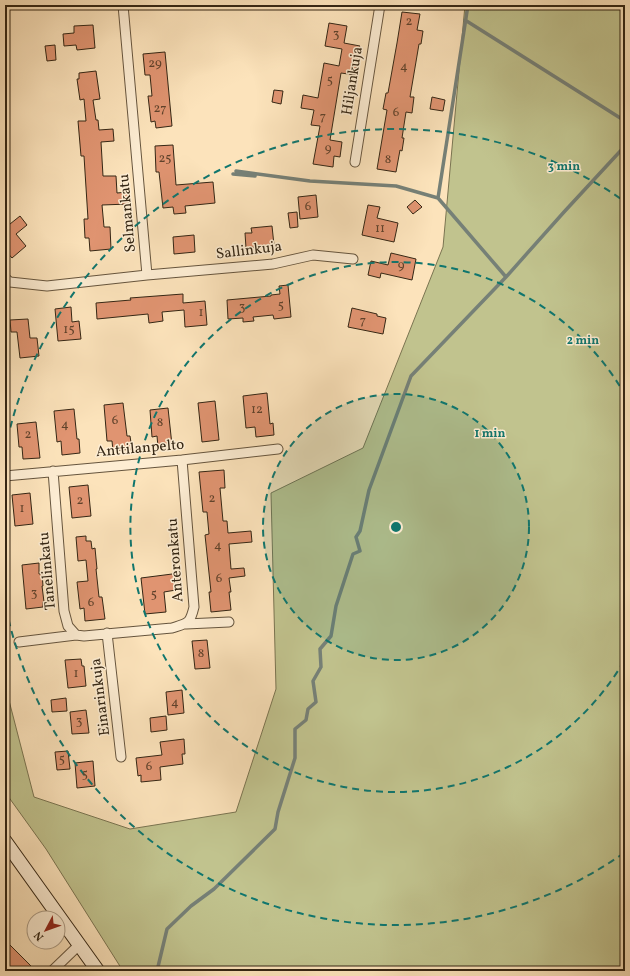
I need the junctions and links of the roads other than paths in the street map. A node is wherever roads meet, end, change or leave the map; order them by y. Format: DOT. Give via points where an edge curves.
graph roads {
  1 [pos="123,5"];
  2 [pos="380,5"];
  3 [pos="354,162"];
  4 [pos="353,259"];
  5 [pos="148,275"];
  6 [pos="5,278"];
  7 [pos="278,449"];
  8 [pos="182,460"];
  9 [pos="53,471"];
  10 [pos="5,476"];
  11 [pos="229,622"];
  12 [pos="186,624"];
  13 [pos="107,633"];
  14 [pos="76,635"];
  15 [pos="19,642"];
  16 [pos="122,757"];
  17 [pos="5,841"];
  18 [pos="79,945"];
  19 [pos="52,971"];
  20 [pos="98,971"];
  1 -- 5 [label="street, Selmankatu"];
  2 -- 3 [label="street, Hiljankuja"];
  4 -- 5 [label="street, Sallinkuja" via="313,255 273,264"];
  5 -- 6 [label="street" via="46,286 10,282"];
  7 -- 8 [label="street, Anttilanpelto"];
  8 -- 9 [label="street, Anttilanpelto"];
  8 -- 12 [label="street, Anteronkatu" via="194,607 192,616"];
  9 -- 10 [label="street, Anttilanpelto"];
  9 -- 14 [label="street, Tanelinkatu" via="64,611 68,626"];
  11 -- 12 [label="street"];
  12 -- 13 [label="street, Anteronkatu" via="172,628"];
  13 -- 14 [label="street"];
  13 -- 16 [label="street, Einarinkuja"];
  14 -- 15 [label="street"];
  17 -- 18 [label="main road"];
  18 -- 19 [label="street"];
  18 -- 20 [label="main road"];
}
